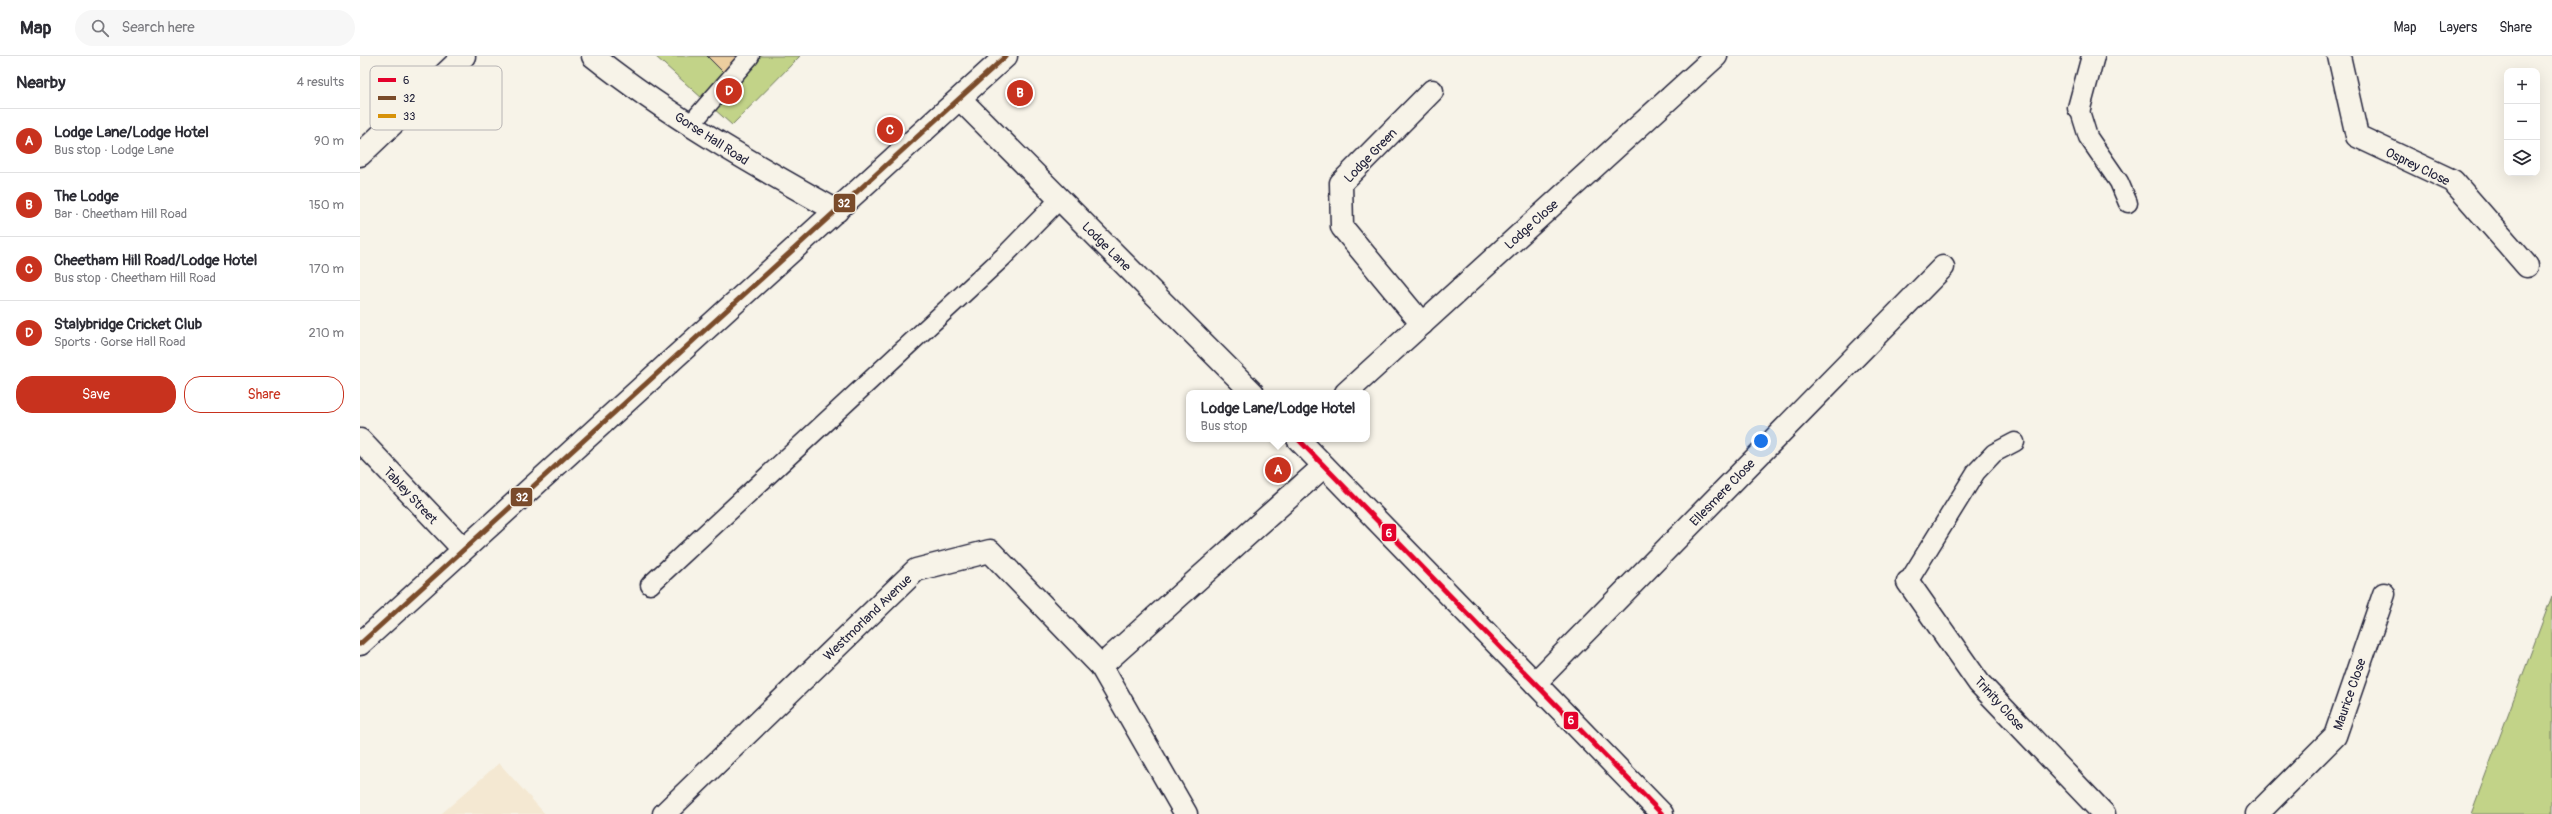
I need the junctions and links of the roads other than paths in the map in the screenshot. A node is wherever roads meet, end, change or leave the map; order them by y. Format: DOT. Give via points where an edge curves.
graph roads {
  1 [pos="464,56"];
  2 [pos="592,56"];
  3 [pos="750,56"];
  4 [pos="1006,56"];
  5 [pos="1716,56"];
  6 [pos="2093,56"];
  7 [pos="2339,56"];
  8 [pos="453,66"];
  9 [pos="1432,91"];
  10 [pos="960,99"];
  11 [pos="2079,108"];
  12 [pos="690,125"];
  13 [pos="386,130"];
  14 [pos="360,155"];
  15 [pos="1060,199"];
  16 [pos="2128,203"];
  17 [pos="837,212"];
  18 [pos="2527,266"];
  19 [pos="1943,267"];
  20 [pos="1422,324"];
  21 [pos="1250,390"];
  22 [pos="1349,390"];
  23 [pos="360,440"];
  24 [pos="1301,442"];
  25 [pos="2015,442"];
  26 [pos="1324,466"];
  27 [pos="463,549"];
  28 [pos="1908,582"];
  29 [pos="650,585"];
  30 [pos="2384,594"];
  31 [pos="360,644"];
  32 [pos="1101,666"];
  33 [pos="1535,683"];
  34 [pos="664,814"];
  35 [pos="1186,814"];
  36 [pos="1662,814"];
  37 [pos="2104,814"];
  38 [pos="2257,814"];
  1 -- 8 [label="street"];
  2 -- 12 [label="street, Gorse Hall Road"];
  3 -- 12 [label="lane"];
  4 -- 10 [label="street"];
  5 -- 20 [label="street, Lodge Close"];
  6 -- 11 [label="street"];
  7 -- 18 [label="street, Osprey Close" via="2357,136 2453,181"];
  9 -- 20 [label="street, Lodge Green" via="1341,183 1342,227"];
  10 -- 15 [label="street, Lodge Lane"];
  10 -- 17 [label="street"];
  11 -- 16 [label="lane" via="2088,137 2119,182"];
  12 -- 17 [label="street, Gorse Hall Road" via="738,156"];
  13 -- 14 [label="street"];
  15 -- 21 [label="street, Lodge Lane"];
  15 -- 29 [label="lane" via="1003,257"];
  17 -- 27 [label="street"];
  19 -- 33 [label="street, Ellesmere Close"];
  20 -- 22 [label="street, Lodge Close"];
  23 -- 27 [label="street, Tabley Street"];
  24 -- 26 [label="street"];
  25 -- 28 [label="lane" via="1994,453 1976,472"];
  26 -- 32 [label="street"];
  26 -- 33 [label="street"];
  27 -- 31 [label="street"];
  28 -- 37 [label="street, Trinity Close" via="1979,683"];
  30 -- 38 [label="street, Maurice Close" via="2335,736"];
  32 -- 34 [label="street, Westmorland Avenue" via="990,552 916,570"];
  32 -- 35 [label="street, Westmorland Avenue"];
  33 -- 36 [label="street"];
}
